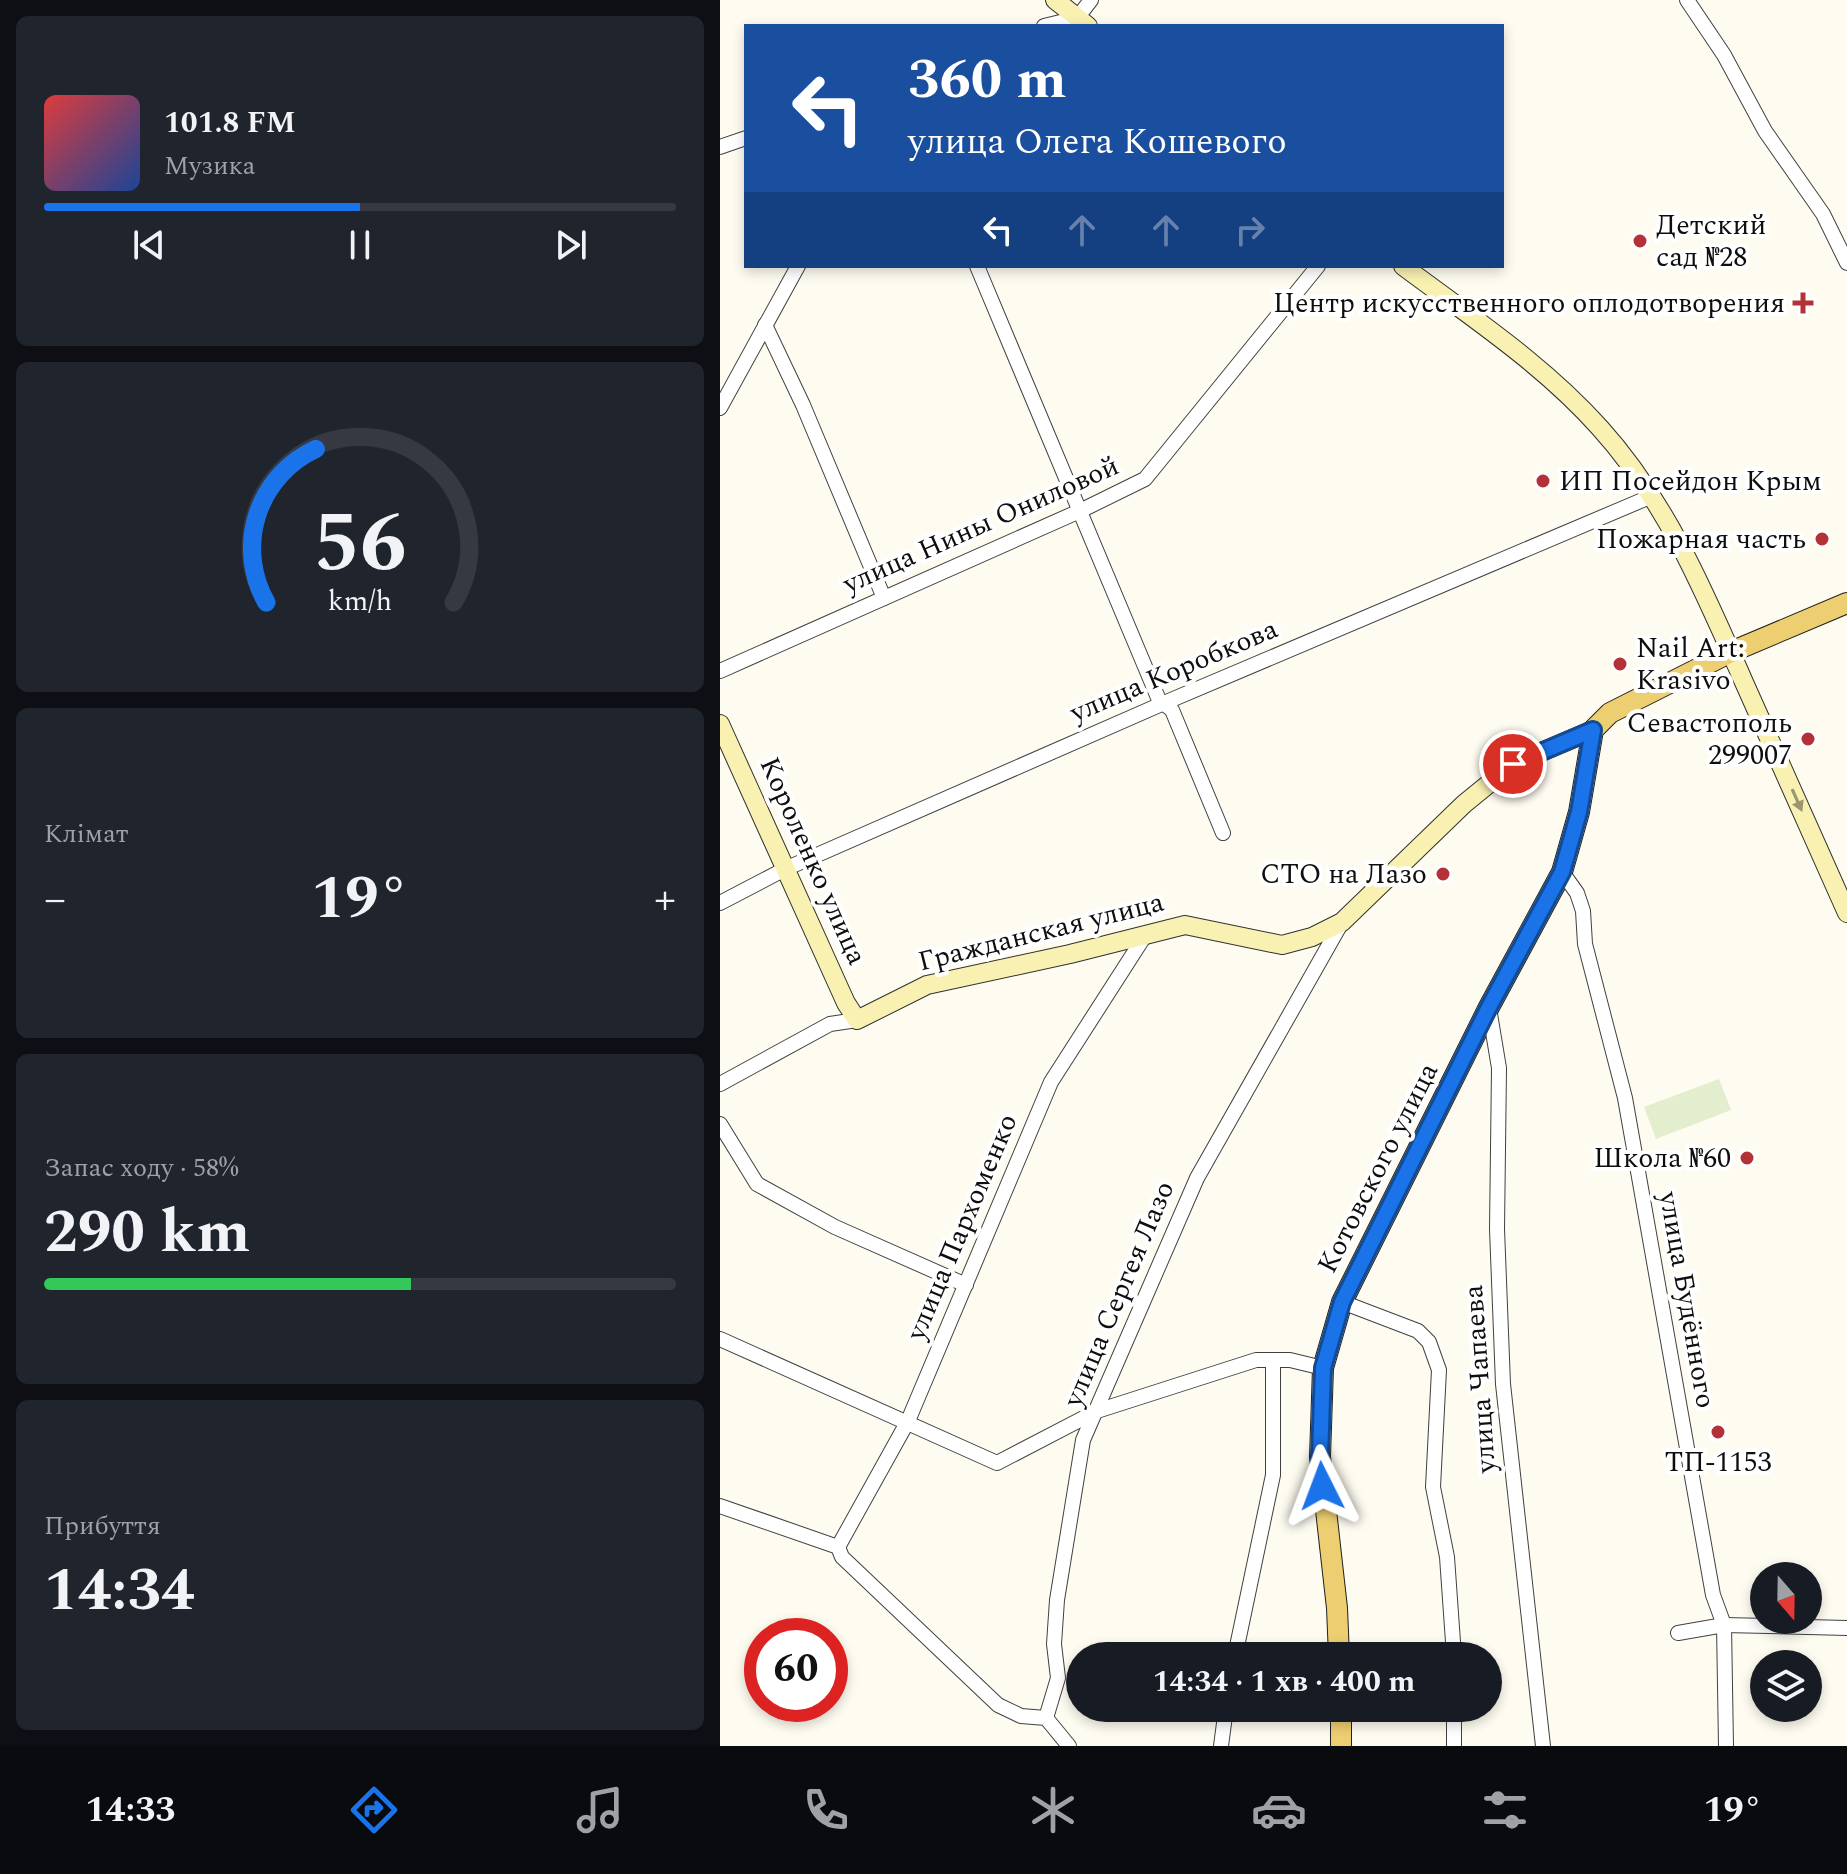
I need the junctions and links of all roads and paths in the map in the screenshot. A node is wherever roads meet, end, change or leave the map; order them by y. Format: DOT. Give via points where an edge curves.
graph roads {
  1 [pos="1055,0"];
  2 [pos="1091,0"];
  3 [pos="1687,0"];
  4 [pos="1083,22"];
  5 [pos="744,139"];
  6 [pos="720,147"];
  7 [pos="1847,263"];
  8 [pos="797,268"];
  9 [pos="978,268"];
  10 [pos="1316,268"];
  11 [pos="1406,268"];
  12 [pos="765,325"];
  13 [pos="720,408"];
  14 [pos="1652,496"];
  15 [pos="1082,510"];
  16 [pos="884,598"];
  17 [pos="1847,603"];
  18 [pos="1731,652"];
  19 [pos="720,671"];
  20 [pos="1164,703"];
  21 [pos="720,724"];
  22 [pos="1593,730"];
  23 [pos="1223,833"];
  24 [pos="785,869"];
  25 [pos="1562,872"];
  26 [pos="720,903"];
  27 [pos="1847,913"];
  28 [pos="1342,922"];
  29 [pos="1146,934"];
  30 [pos="1489,1007"];
  31 [pos="857,1020"];
  32 [pos="720,1084"];
  33 [pos="720,1124"];
  34 [pos="966,1285"];
  35 [pos="1342,1302"];
  36 [pos="720,1339"];
  37 [pos="1273,1360"];
  38 [pos="1323,1368"];
  39 [pos="1097,1411"];
  40 [pos="908,1421"];
  41 [pos="720,1506"];
  42 [pos="838,1547"];
  43 [pos="1724,1625"];
  44 [pos="1847,1628"];
  45 [pos="1678,1633"];
  46 [pos="1238,1642"];
  47 [pos="1338,1642"];
  48 [pos="1453,1642"];
  49 [pos="1046,1718"];
  50 [pos="1224,1722"];
  51 [pos="1341,1722"];
  52 [pos="1454,1722"];
  53 [pos="1069,1746"];
  54 [pos="1221,1746"];
  55 [pos="1341,1746"];
  56 [pos="1454,1746"];
  57 [pos="1543,1746"];
  58 [pos="1726,1746"];
  1 -- 4 [label="street"];
  2 -- 4 [label="street"];
  3 -- 7 [label="street" via="1765,131 1823,214"];
  5 -- 6 [label="street"];
  8 -- 12 [label="street"];
  9 -- 15 [label="street"];
  10 -- 15 [label="street, улица Нины Ониловой" via="1145,479"];
  11 -- 14 [label="street" via="1560,387 1601,429"];
  12 -- 13 [label="street"];
  12 -- 16 [label="street"];
  14 -- 18 [label="street"];
  14 -- 20 [label="street, улица Коробкова"];
  15 -- 16 [label="street, улица Нины Ониловой"];
  15 -- 20 [label="street"];
  16 -- 19 [label="street, улица Нины Ониловой"];
  17 -- 18 [label="main road"];
  18 -- 22 [label="main road" via="1610,713"];
  18 -- 27 [label="street, one-way"];
  20 -- 23 [label="street" via="1172,710"];
  20 -- 24 [label="street, улица Коробкова"];
  21 -- 24 [label="street, Короленко улица"];
  22 -- 25 [label="main road, Котовского улица"];
  22 -- 28 [label="street, Гражданская улица" via="1513,764"];
  24 -- 26 [label="street, улица Коробкова"];
  24 -- 31 [label="street, Короленко улица"];
  25 -- 30 [label="main road, Котовского улица"];
  25 -- 43 [label="street, улица Будённого" via="1583,911 1585,944 1625,1098 1713,1595"];
  28 -- 29 [label="street, Гражданская улица" via="1282,945 1185,925"];
  28 -- 39 [label="street, улица Сергея Лазо" via="1197,1178"];
  29 -- 31 [label="street, Гражданская улица" via="927,985"];
  29 -- 34 [label="street, улица Пархоменко" via="1051,1082"];
  30 -- 35 [label="main road, Котовского улица"];
  30 -- 57 [label="street, улица Чапаева" via="1499,1068 1497,1229 1503,1384"];
  31 -- 32 [label="street, Гражданская улица" via="830,1024"];
  33 -- 34 [label="street" via="757,1184 835,1227"];
  34 -- 40 [label="street, улица Пархоменко"];
  35 -- 38 [label="main road, Котовского улица"];
  35 -- 48 [label="street" via="1418,1331 1429,1342 1439,1370 1433,1487 1447,1557"];
  36 -- 40 [label="street"];
  37 -- 38 [label="street"];
  37 -- 39 [label="street" via="1256,1360"];
  37 -- 46 [label="street" via="1273,1475"];
  38 -- 47 [label="main road, Котовского улица" via="1320,1457"];
  39 -- 40 [label="street" via="997,1463"];
  39 -- 49 [label="street, улица Сергея Лазо" via="1083,1440 1057,1600 1058,1678"];
  40 -- 42 [label="street, улица Пархоменко"];
  41 -- 42 [label="street"];
  42 -- 49 [label="street" via="842,1557 998,1705 1021,1716"];
  43 -- 44 [label="street"];
  43 -- 45 [label="street"];
  43 -- 58 [label="street, улица Будённого"];
  49 -- 53 [label="street"];
  50 -- 54 [label="street"];
  51 -- 55 [label="main road"];
  52 -- 56 [label="street"];
}
